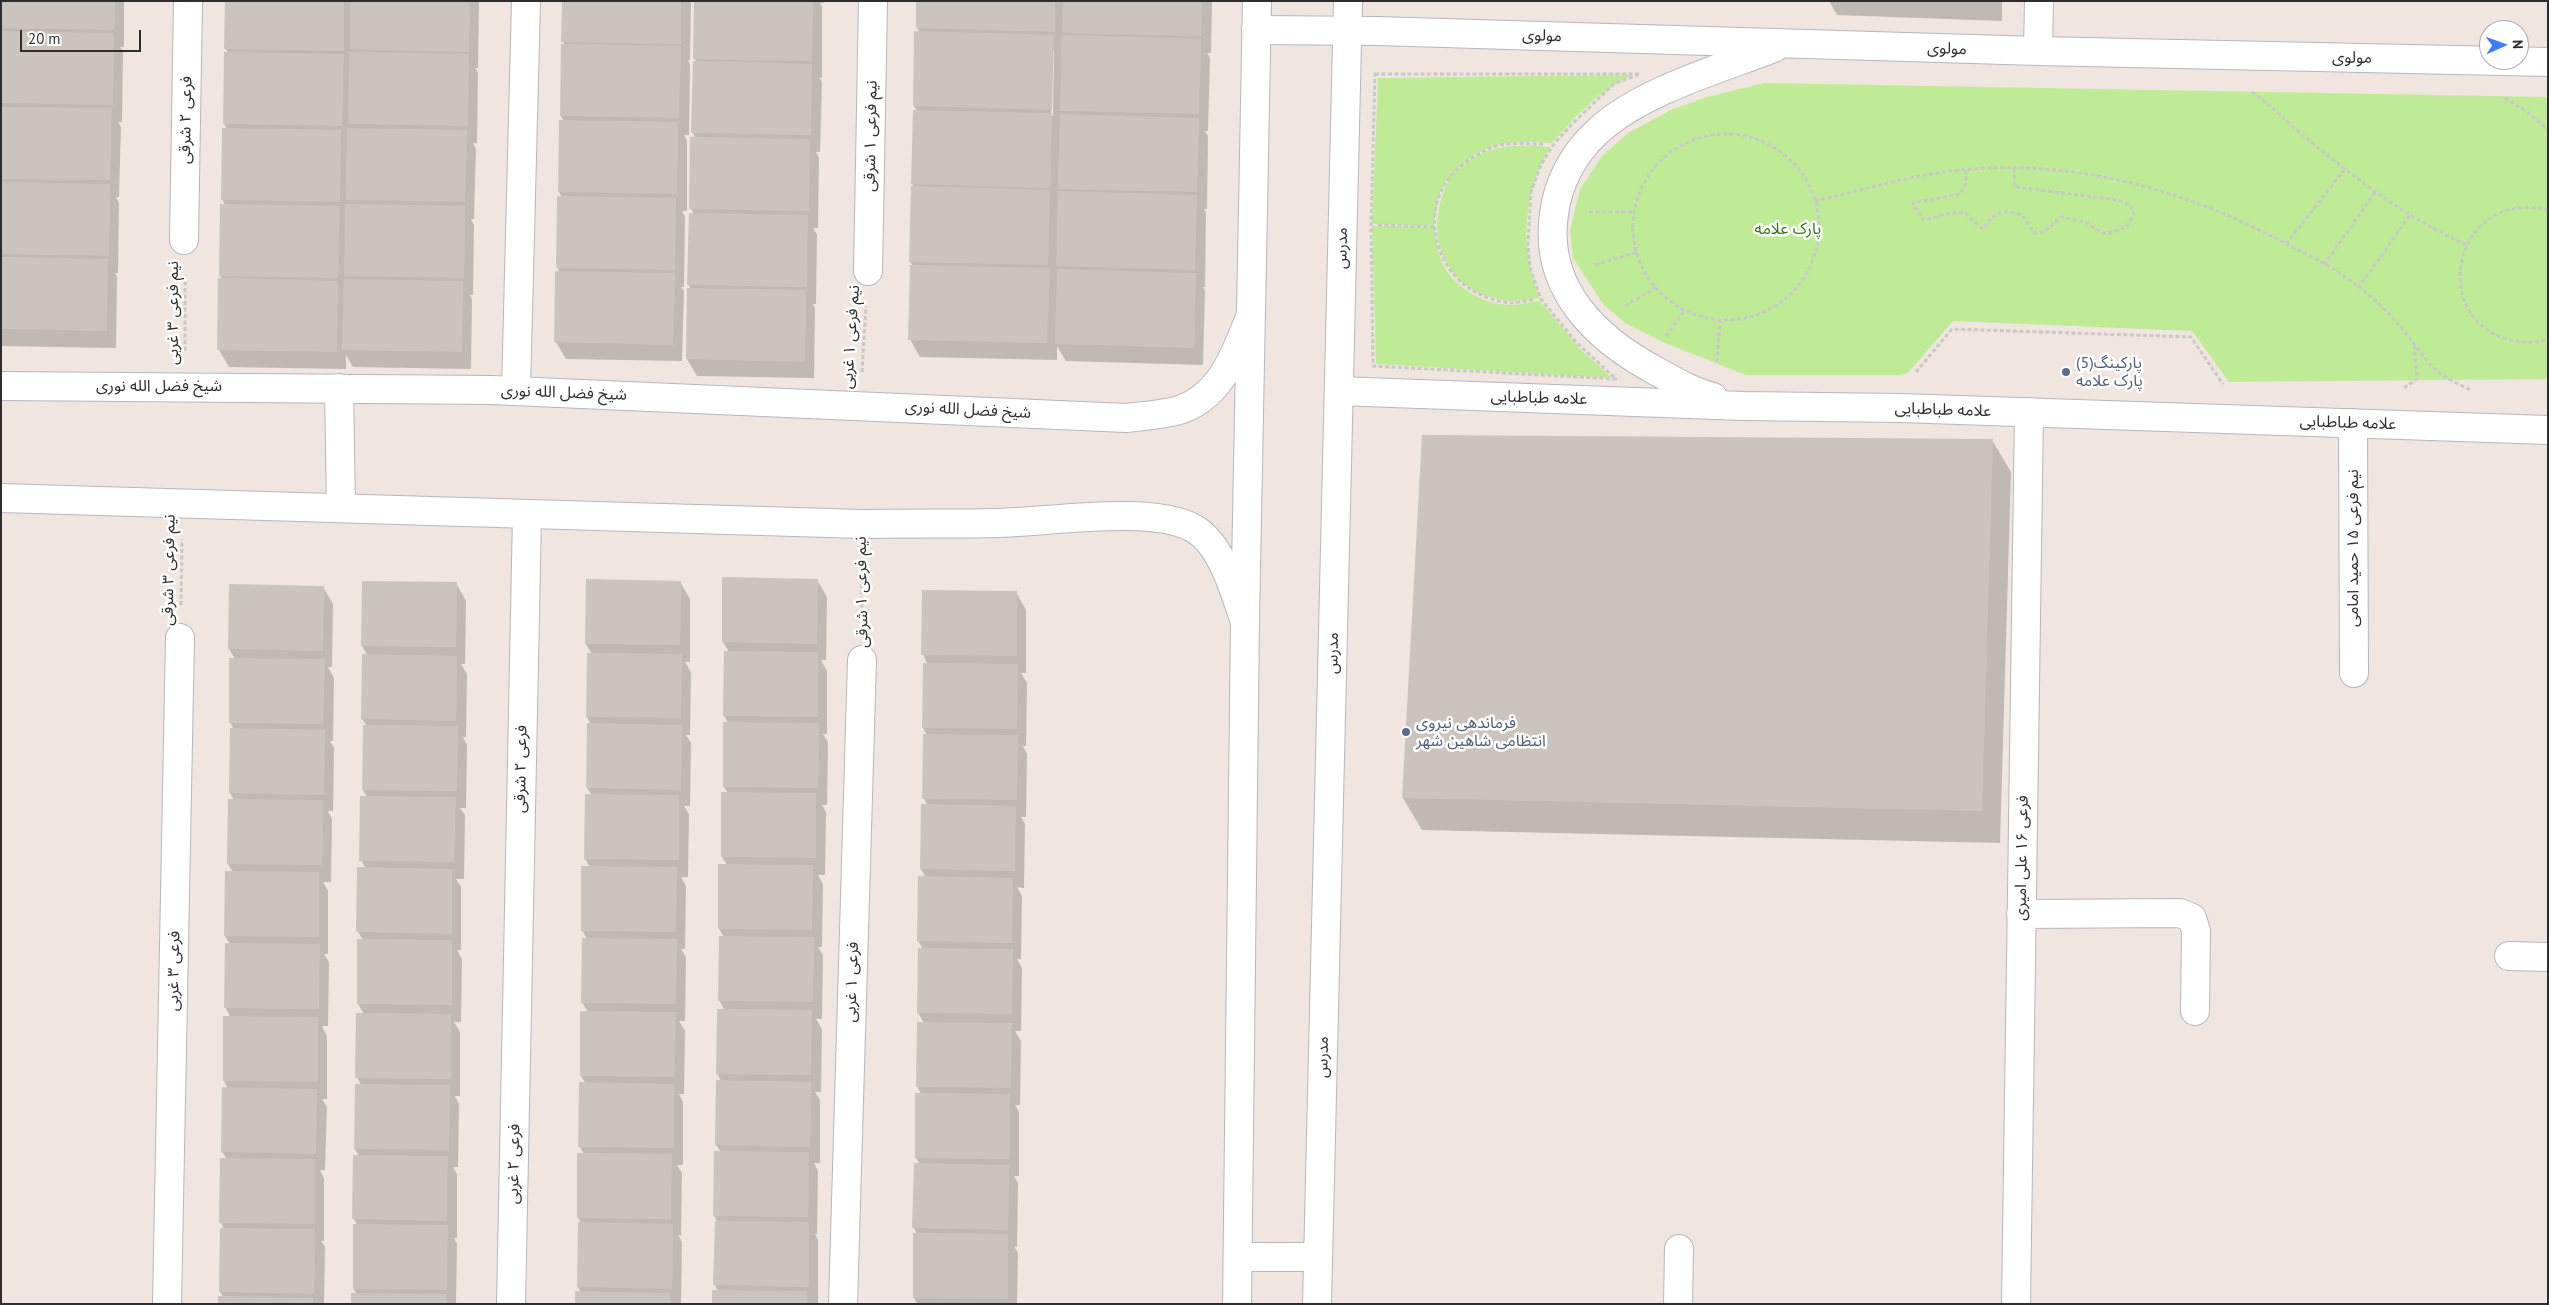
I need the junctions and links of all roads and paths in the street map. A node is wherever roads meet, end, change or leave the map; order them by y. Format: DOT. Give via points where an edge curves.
graph roads {
  1 [pos="188,1"];
  2 [pos="526,1"];
  3 [pos="873,1"];
  4 [pos="1257,1"];
  5 [pos="1348,1"];
  6 [pos="2039,1"];
  7 [pos="1256,30"];
  8 [pos="1347,30"];
  9 [pos="1784,43"];
  10 [pos="2038,52"];
  11 [pos="2548,62"];
  12 [pos="2250,91"];
  13 [pos="2497,94"];
  14 [pos="2548,130"];
  15 [pos="1553,145"];
  16 [pos="2014,167"];
  17 [pos="2344,169"];
  18 [pos="1966,170"];
  19 [pos="2376,191"];
  20 [pos="1816,201"];
  21 [pos="2548,210"];
  22 [pos="1588,212"];
  23 [pos="1634,212"];
  24 [pos="2411,214"];
  25 [pos="1371,224"];
  26 [pos="1435,227"];
  27 [pos="184,240"];
  28 [pos="2286,244"];
  29 [pos="2467,246"];
  30 [pos="1637,252"];
  31 [pos="2324,265"];
  32 [pos="1587,268"];
  33 [pos="868,270"];
  34 [pos="1657,287"];
  35 [pos="2358,288"];
  36 [pos="1541,299"];
  37 [pos="1619,310"];
  38 [pos="1685,310"];
  39 [pos="1250,317"];
  40 [pos="1720,320"];
  41 [pos="2548,339"];
  42 [pos="2414,341"];
  43 [pos="1661,344"];
  44 [pos="1716,368"];
  45 [pos="1911,378"];
  46 [pos="1,386"];
  47 [pos="186,386"];
  48 [pos="2224,386"];
  49 [pos="339,388"];
  50 [pos="2403,389"];
  51 [pos="516,390"];
  52 [pos="1339,391"];
  53 [pos="2478,394"];
  54 [pos="859,405"];
  55 [pos="1743,406"];
  56 [pos="2029,412"];
  57 [pos="2353,423"];
  58 [pos="2548,430"];
  59 [pos="1,498"];
  60 [pos="182,504"];
  61 [pos="341,508"];
  62 [pos="527,514"];
  63 [pos="861,524"];
  64 [pos="1245,620"];
  65 [pos="180,638"];
  66 [pos="862,660"];
  67 [pos="2354,673"];
  68 [pos="2021,914"];
  69 [pos="2509,956"];
  70 [pos="2548,957"];
  71 [pos="2195,1011"];
  72 [pos="516,1024"];
  73 [pos="1679,1250"];
  74 [pos="1238,1257"];
  75 [pos="1318,1257"];
  76 [pos="168,1304"];
  77 [pos="511,1304"];
  78 [pos="843,1304"];
  79 [pos="1237,1304"];
  80 [pos="1317,1304"];
  81 [pos="1678,1304"];
  82 [pos="2016,1304"];
  1 -- 27 [label="street, فرعی ۲ شرقی"];
  2 -- 51 [label="street"];
  3 -- 33 [label="street, نیم فرعی ۱ شرقی"];
  4 -- 7 [label="street"];
  5 -- 8 [label="street, مدرس"];
  6 -- 10 [label="street"];
  7 -- 8 [label="street, مولوی"];
  7 -- 39 [label="street"];
  8 -- 9 [label="street, مولوی"];
  8 -- 52 [label="street, مدرس"];
  9 -- 10 [label="street, مولوی"];
  9 -- 55 [label="street" via="1631,106 1596,132 1569,165 1556,198 1551,233 1555,265 1566,288 1584,317 1611,343 1695,392"];
  10 -- 11 [label="street, مولوی"];
  12 -- 17 [label="path"];
  13 -- 14 [label="path" via="2529,113"];
  15 -- 25 [label="path" via="1614,84 1640,74 1375,74"];
  15 -- 26 [label="path" via="1494,147 1470,159 1444,186"];
  15 -- 36 [label="path" via="1531,192 1529,252"];
  16 -- 18 [label="path"];
  16 -- 18 [label="path" via="2015,187 2118,200 2130,205 2134,214 2126,227 2110,233 2102,233 2085,222 2061,218 2044,232 2034,233 2022,215 2007,211 1993,215 1984,229 1958,212 1923,220 1913,203 1960,194 1966,184"];
  16 -- 28 [label="path" via="2076,171 2142,185 2214,210"];
  17 -- 19 [label="path"];
  17 -- 28 [label="path"];
  18 -- 20 [label="path" via="1915,177"];
  19 -- 24 [label="path"];
  19 -- 31 [label="path"];
  20 -- 23 [label="path" via="1802,174 1782,153 1754,138 1722,134 1691,140 1664,157 1644,182"];
  20 -- 40 [label="path" via="1819,230 1814,260 1799,285 1777,305 1750,318"];
  21 -- 29 [label="path" via="2531,206 2507,209 2486,220 2470,237"];
  22 -- 23 [label="path"];
  23 -- 30 [label="path"];
  24 -- 29 [label="path"];
  24 -- 35 [label="path"];
  25 -- 26 [label="path"];
  25 -- 36 [label="path" via="1373,366 1616,379 1577,343"];
  26 -- 36 [label="path" via="1443,262 1467,288 1509,303"];
  27 -- 47 [label="path, نیم فرعی ۳ غربی"];
  28 -- 31 [label="path"];
  29 -- 41 [label="path" via="2461,259 2460,282 2466,305 2480,324 2497,336 2518,342"];
  30 -- 32 [label="path"];
  30 -- 34 [label="path" via="1645,275"];
  31 -- 35 [label="path"];
  33 -- 54 [label="path, نیم فرعی ۱ غربی"];
  34 -- 37 [label="path"];
  34 -- 38 [label="path" via="1666,299"];
  35 -- 42 [label="path" via="2387,311"];
  38 -- 40 [label="path"];
  38 -- 43 [label="path"];
  39 -- 54 [label="street, شیخ فضل الله نوری" via="1223,378 1206,395 1177,411 1126,418"];
  39 -- 64 [label="street"];
  40 -- 44 [label="path"];
  42 -- 50 [label="path" via="2417,379"];
  42 -- 53 [label="path" via="2432,366"];
  45 -- 48 [label="path" via="1952,330 2190,337"];
  46 -- 47 [label="street, شیخ فضل الله نوری"];
  47 -- 49 [label="street, شیخ فضل الله نوری"];
  49 -- 51 [label="street, شیخ فضل الله نوری"];
  49 -- 61 [label="street"];
  51 -- 54 [label="street, شیخ فضل الله نوری"];
  52 -- 55 [label="street, علامه طباطبایی"];
  52 -- 75 [label="street, مدرس"];
  55 -- 56 [label="street, علامه طباطبایی"];
  56 -- 57 [label="street, علامه طباطبایی"];
  56 -- 68 [label="street, فرعی ۱۶ علی امیری"];
  57 -- 58 [label="street, علامه طباطبایی"];
  57 -- 67 [label="street, نیم فرعی ۱۵ حمید امامی"];
  59 -- 60 [label="street"];
  60 -- 61 [label="street"];
  60 -- 65 [label="path, نیم فرعی ۳ شرقی"];
  61 -- 62 [label="street"];
  62 -- 63 [label="street"];
  62 -- 72 [label="street, فرعی ۲ شرقی"];
  63 -- 64 [label="street" via="1163,517 1194,528 1215,549"];
  63 -- 66 [label="path, نیم فرعی ۱ شرقی"];
  64 -- 74 [label="street"];
  65 -- 76 [label="street, فرعی ۳ غربی"];
  66 -- 78 [label="street, فرعی ۱ غربی"];
  68 -- 71 [label="street" via="2180,913 2192,918 2196,931"];
  68 -- 82 [label="street, فرعی ۱۶ علی امیری"];
  69 -- 70 [label="street"];
  72 -- 77 [label="street, فرعی ۲ غربی"];
  73 -- 81 [label="street"];
  74 -- 75 [label="street"];
  74 -- 79 [label="street"];
  75 -- 80 [label="street, مدرس"];
}
